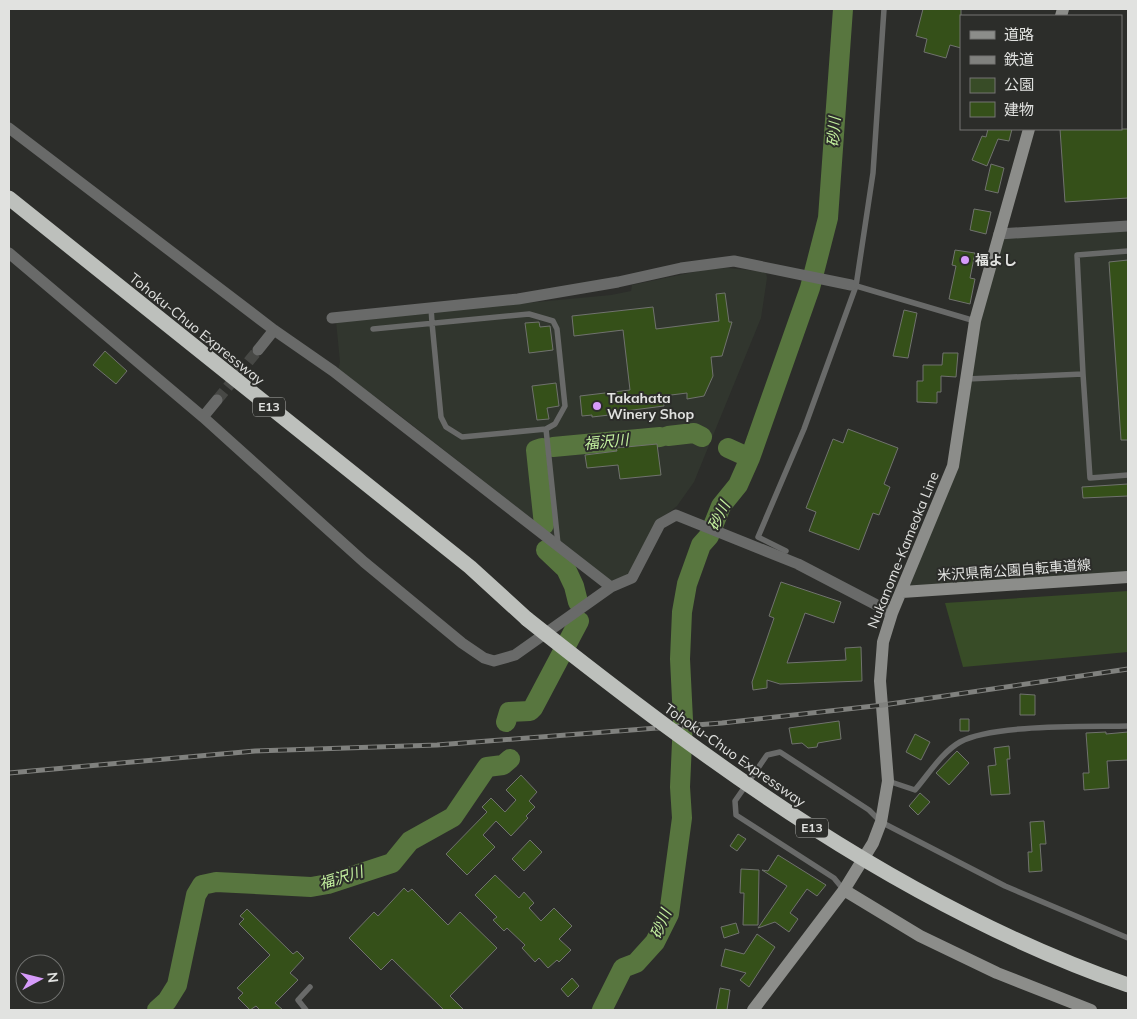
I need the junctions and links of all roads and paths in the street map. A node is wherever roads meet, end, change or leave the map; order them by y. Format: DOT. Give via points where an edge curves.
graph roads {
  1 [pos="884,9"];
  2 [pos="9,128"];
  3 [pos="1029,130"];
  4 [pos="9,198"];
  5 [pos="9,207"];
  6 [pos="1128,226"];
  7 [pos="998,234"];
  8 [pos="1128,251"];
  9 [pos="9,253"];
  10 [pos="853,285"];
  11 [pos="431,307"];
  12 [pos="332,318"];
  13 [pos="975,321"];
  14 [pos="432,323"];
  15 [pos="373,329"];
  16 [pos="274,330"];
  17 [pos="258,350"];
  18 [pos="1083,374"];
  19 [pos="966,378"];
  20 [pos="217,400"];
  21 [pos="203,417"];
  22 [pos="546,429"];
  23 [pos="1128,475"];
  24 [pos="559,548"];
  25 [pos="786,551"];
  26 [pos="1128,577"];
  27 [pos="611,588"];
  28 [pos="902,592"];
  29 [pos="892,613"];
  30 [pos="527,619"];
  31 [pos="1128,726"];
  32 [pos="888,781"];
  33 [pos="881,822"];
  34 [pos="844,890"];
  35 [pos="1128,938"];
  36 [pos="1128,985"];
  37 [pos="310,987"];
  38 [pos="306,1010"];
  39 [pos="753,1010"];
  40 [pos="1091,1010"];
  1 -- 10 [label="lane" via="873,173"];
  2 -- 16 [label="street"];
  3 -- 7 [label="main road, Nukanome-Kameoka Line"];
  4 -- 30 [label="highway, Tohoku-Chuo Expressway / E13" via="470,567"];
  5 -- 30 [label="highway, Tohoku-Chuo Expressway / E13" via="466,574"];
  6 -- 7 [label="street"];
  7 -- 13 [label="main road, Nukanome-Kameoka Line"];
  8 -- 18 [label="lane" via="1077,254"];
  9 -- 21 [label="street"];
  10 -- 11 [label="street" via="734,261 518,299"];
  10 -- 13 [label="lane"];
  10 -- 25 [label="lane" via="804,429 758,537"];
  11 -- 12 [label="street"];
  11 -- 14 [label="lane"];
  13 -- 19 [label="main road, Nukanome-Kameoka Line"];
  14 -- 15 [label="lane"];
  14 -- 22 [label="lane" via="441,417 446,427 462,437"];
  14 -- 22 [label="lane" via="529,314 553,321 558,329 565,406 555,424"];
  16 -- 17 [label="street"];
  16 -- 24 [label="street" via="333,371"];
  18 -- 19 [label="lane"];
  18 -- 23 [label="lane" via="1090,478"];
  19 -- 28 [label="main road, Nukanome-Kameoka Line" via="953,466"];
  20 -- 21 [label="street"];
  21 -- 27 [label="street" via="364,562 484,658 494,661 516,655"];
  22 -- 24 [label="lane"];
  24 -- 27 [label="street"];
  26 -- 28 [label="main road, 米沢県南公園自転車道線"];
  27 -- 29 [label="street" via="632,578 660,524 676,515 798,564"];
  28 -- 29 [label="main road, Nukanome-Kameoka Line"];
  29 -- 32 [label="main road, Nukanome-Kameoka Line" via="882,642 880,665"];
  30 -- 36 [label="highway, Tohoku-Chuo Expressway / E13, bridge" via="696,750 846,849 971,918"];
  31 -- 32 [label="lane" via="1039,728 977,736 952,748 915,790"];
  32 -- 33 [label="main road, Nukanome-Kameoka Line"];
  33 -- 34 [label="main road, Nukanome-Kameoka Line" via="873,843"];
  33 -- 34 [label="lane" via="869,810 780,752 767,755 735,802 736,815 834,878"];
  33 -- 35 [label="lane" via="1005,886"];
  34 -- 39 [label="main road, Nukanome-Kameoka Line"];
  34 -- 40 [label="main road" via="920,936"];
  37 -- 38 [label="lane" via="298,1000"];
}
